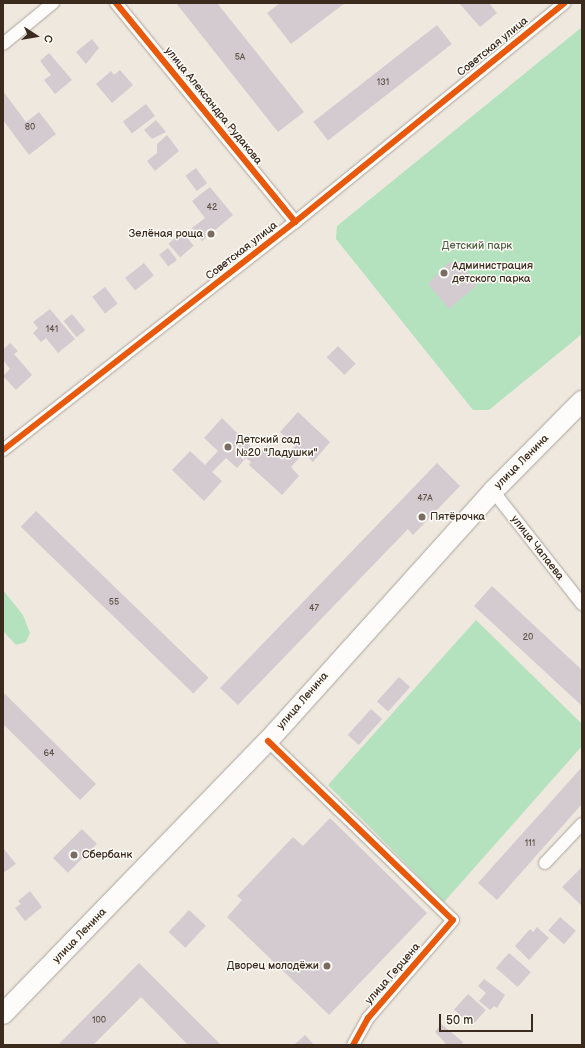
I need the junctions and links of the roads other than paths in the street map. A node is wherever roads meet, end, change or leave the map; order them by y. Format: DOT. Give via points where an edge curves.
graph roads {
  1 [pos="53,3"];
  2 [pos="116,3"];
  3 [pos="564,3"];
  4 [pos="3,44"];
  5 [pos="295,222"];
  6 [pos="582,401"];
  7 [pos="3,450"];
  8 [pos="493,491"];
  9 [pos="582,604"];
  10 [pos="268,741"];
  11 [pos="582,824"];
  12 [pos="545,863"];
  13 [pos="3,1014"];
  14 [pos="353,1045"];
  1 -- 4 [label="street"];
  2 -- 5 [label="street, улица Александра Рудакова"];
  3 -- 5 [label="street, Советская улица"];
  5 -- 7 [label="street, Советская улица"];
  6 -- 8 [label="main road, улица Ленина"];
  8 -- 9 [label="street, улица Чапаева"];
  8 -- 10 [label="main road, улица Ленина"];
  10 -- 13 [label="main road, улица Ленина"];
  10 -- 14 [label="street, улица Герцена" via="453,920 368,1018"];
  11 -- 12 [label="street"];
}
